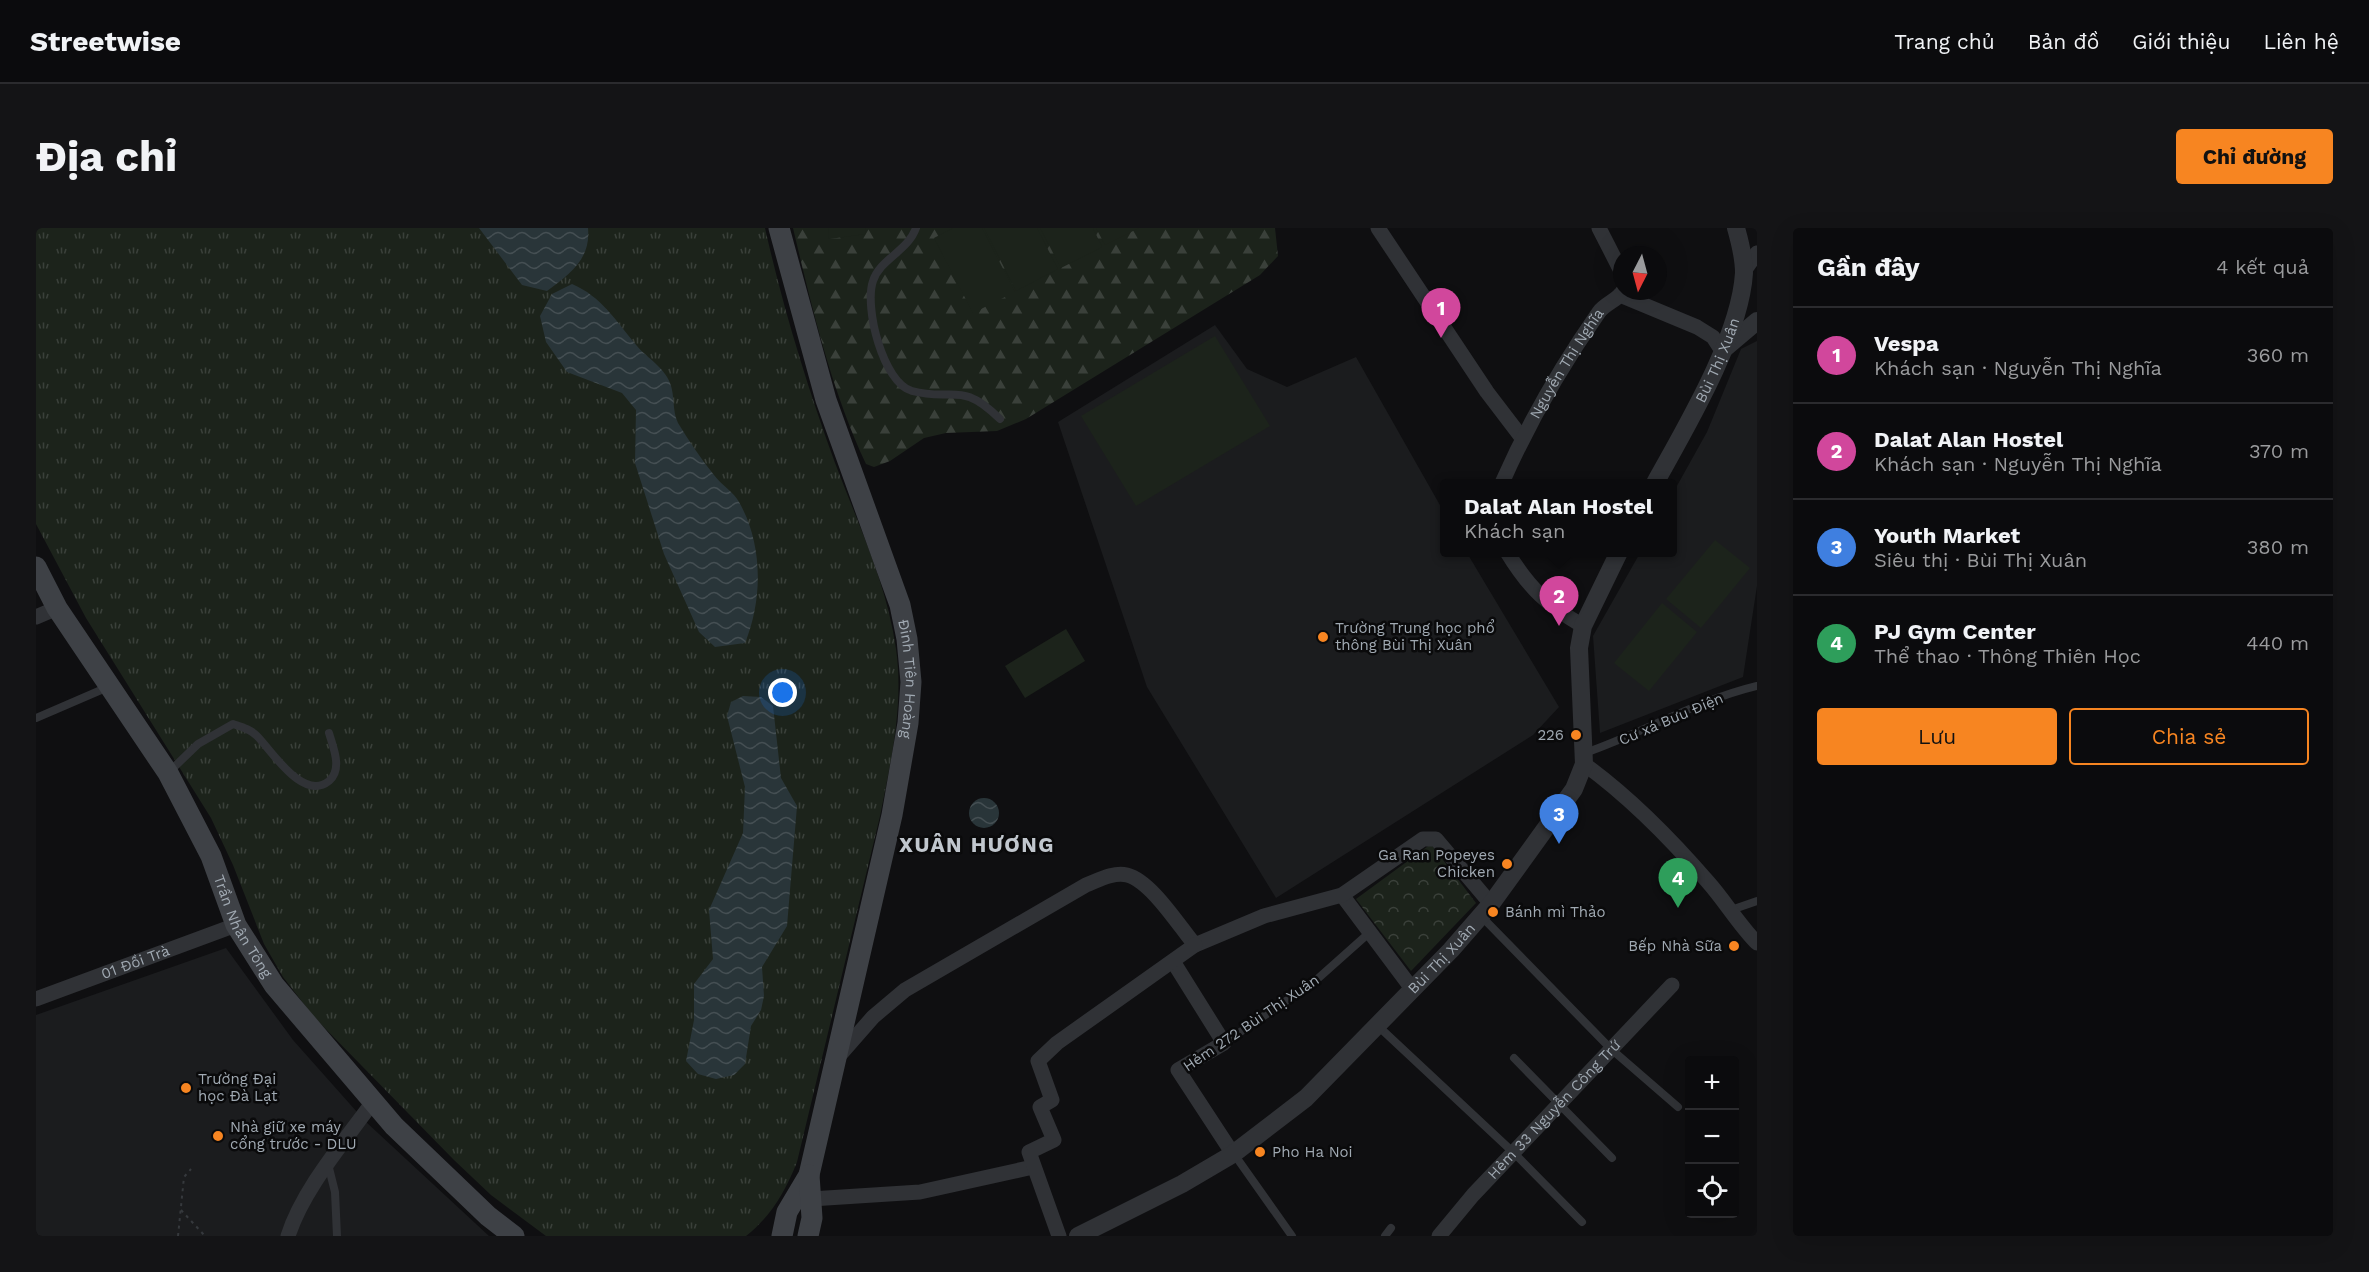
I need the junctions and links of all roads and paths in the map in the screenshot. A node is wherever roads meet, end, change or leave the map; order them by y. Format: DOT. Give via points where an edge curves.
graph roads {
  1 [pos="779,228"];
  2 [pos="916,228"];
  3 [pos="1378,228"];
  4 [pos="1599,228"];
  5 [pos="1736,228"];
  6 [pos="1757,253"];
  7 [pos="1613,255"];
  8 [pos="1744,271"];
  9 [pos="1613,298"];
  10 [pos="1637,300"];
  11 [pos="1757,321"];
  12 [pos="1722,351"];
  13 [pos="1000,419"];
  14 [pos="1522,438"];
  15 [pos="1504,479"];
  16 [pos="1657,479"];
  17 [pos="1510,557"];
  18 [pos="1617,557"];
  19 [pos="36,567"];
  20 [pos="57,608"];
  21 [pos="36,617"];
  22 [pos="1583,626"];
  23 [pos="1757,686"];
  24 [pos="108,687"];
  25 [pos="36,718"];
  26 [pos="329,733"];
  27 [pos="1584,758"];
  28 [pos="168,773"];
  29 [pos="1342,895"];
  30 [pos="1757,902"];
  31 [pos="1486,910"];
  32 [pos="1731,910"];
  33 [pos="236,925"];
  34 [pos="1369,933"];
  35 [pos="1757,943"];
  36 [pos="1195,945"];
  37 [pos="1173,963"];
  38 [pos="1672,985"];
  39 [pos="1413,990"];
  40 [pos="36,999"];
  41 [pos="1378,1026"];
  42 [pos="1224,1043"];
  43 [pos="1611,1049"];
  44 [pos="838,1057"];
  45 [pos="1514,1058"];
  46 [pos="372,1103"];
  47 [pos="1559,1105"];
  48 [pos="1678,1107"];
  49 [pos="1233,1154"];
  50 [pos="1515,1154"];
  51 [pos="1612,1158"];
  52 [pos="328,1164"];
  53 [pos="1033,1167"];
  54 [pos="191,1169"];
  55 [pos="809,1175"];
  56 [pos="811,1199"];
  57 [pos="181,1210"];
  58 [pos="1582,1222"];
  59 [pos="1391,1228"];
  60 [pos="178,1236"];
  61 [pos="205,1236"];
  62 [pos="288,1236"];
  63 [pos="337,1236"];
  64 [pos="514,1236"];
  65 [pos="782,1236"];
  66 [pos="808,1236"];
  67 [pos="1059,1236"];
  68 [pos="1078,1236"];
  69 [pos="1292,1236"];
  70 [pos="1385,1236"];
  71 [pos="1439,1236"];
  1 -- 44 [label="main road, Đinh Tiên Hoàng" via="826,400 900,605 908,639 908,723 892,815"];
  2 -- 13 [label="lane" via="909,242 873,278 873,324 886,360 896,381 911,390 959,393 984,403"];
  3 -- 14 [label="street, Nguyễn Thị Nghĩa"];
  4 -- 7 [label="street"];
  5 -- 8 [label="street, Bùi Thị Xuân"];
  6 -- 8 [label="street"];
  8 -- 12 [label="street, Bùi Thị Xuân" via="1740,303"];
  9 -- 14 [label="street, Nguyễn Thị Nghĩa" via="1599,312"];
  10 -- 12 [label="street, Nguyễn Thị Nghĩa" via="1697,327 1713,337"];
  11 -- 12 [label="street"];
  12 -- 16 [label="street, Bùi Thị Xuân" via="1698,406"];
  14 -- 15 [label="street, Nguyễn Thị Nghĩa"];
  17 -- 22 [label="street" via="1525,582 1550,606"];
  18 -- 22 [label="street, Bùi Thị Xuân"];
  19 -- 20 [label="main road, Trần Nhân Tông"];
  20 -- 21 [label="street"];
  20 -- 24 [label="main road, Trần Nhân Tông"];
  22 -- 27 [label="street, Bùi Thị Xuân" via="1578,671"];
  23 -- 27 [label="lane, Cư xá Bưu Điện" via="1737,691"];
  24 -- 25 [label="lane"];
  24 -- 28 [label="main road, Trần Nhân Tông"];
  26 -- 28 [label="lane" via="336,768 322,786 304,784 249,729 233,724 198,744"];
  27 -- 31 [label="street, Bùi Thị Xuân" via="1569,798"];
  27 -- 32 [label="street" via="1656,824"];
  28 -- 33 [label="main road, Trần Nhân Tông" via="211,856"];
  29 -- 31 [label="street" via="1423,839 1436,839"];
  29 -- 34 [label="street"];
  29 -- 36 [label="street" via="1272,914"];
  30 -- 32 [label="lane"];
  31 -- 39 [label="street, Bùi Thị Xuân"];
  31 -- 43 [label="lane"];
  32 -- 35 [label="street"];
  33 -- 40 [label="street, 01 Đồi Trà"];
  33 -- 46 [label="main road, Trần Nhân Tông" via="274,985"];
  34 -- 39 [label="street"];
  34 -- 42 [label="lane, Hẻm 272 Bùi Thị Xuân" via="1314,982"];
  36 -- 37 [label="street"];
  36 -- 44 [label="street" via="1140,881 1126,875 1111,875 1086,885 904,990 879,1011"];
  37 -- 42 [label="street"];
  37 -- 53 [label="street" via="1057,1043 1038,1061 1052,1100 1040,1107 1054,1140 1029,1152"];
  38 -- 43 [label="street, Hẻm 33 Nguyễn Công Trứ"];
  39 -- 41 [label="street, Bùi Thị Xuân"];
  41 -- 49 [label="street, Bùi Thị Xuân" via="1306,1098"];
  41 -- 50 [label="lane"];
  42 -- 49 [label="street, Hẻm 272 Bùi Thị Xuân" via="1178,1070"];
  43 -- 47 [label="street, Hẻm 33 Nguyễn Công Trứ"];
  43 -- 48 [label="lane"];
  44 -- 55 [label="main road, Đinh Tiên Hoàng"];
  45 -- 47 [label="lane"];
  46 -- 52 [label="street"];
  46 -- 64 [label="main road, Trần Nhân Tông" via="488,1216"];
  47 -- 50 [label="street, Hẻm 33 Nguyễn Công Trứ"];
  47 -- 51 [label="lane"];
  49 -- 68 [label="street, Bùi Thị Xuân"];
  49 -- 69 [label="lane"];
  50 -- 58 [label="lane"];
  50 -- 71 [label="street, Hẻm 33 Nguyễn Công Trứ"];
  52 -- 62 [label="street" via="292,1222"];
  52 -- 63 [label="lane" via="335,1191"];
  53 -- 56 [label="street" via="920,1192"];
  53 -- 67 [label="street"];
  54 -- 57 [label="path" via="184,1178"];
  55 -- 56 [label="main road, Đinh Tiên Hoàng"];
  55 -- 65 [label="main road, Đinh Tiên Hoàng" via="787,1212"];
  56 -- 66 [label="main road, Đinh Tiên Hoàng"];
  57 -- 60 [label="path"];
  57 -- 61 [label="path"];
  59 -- 70 [label="lane"];
}
